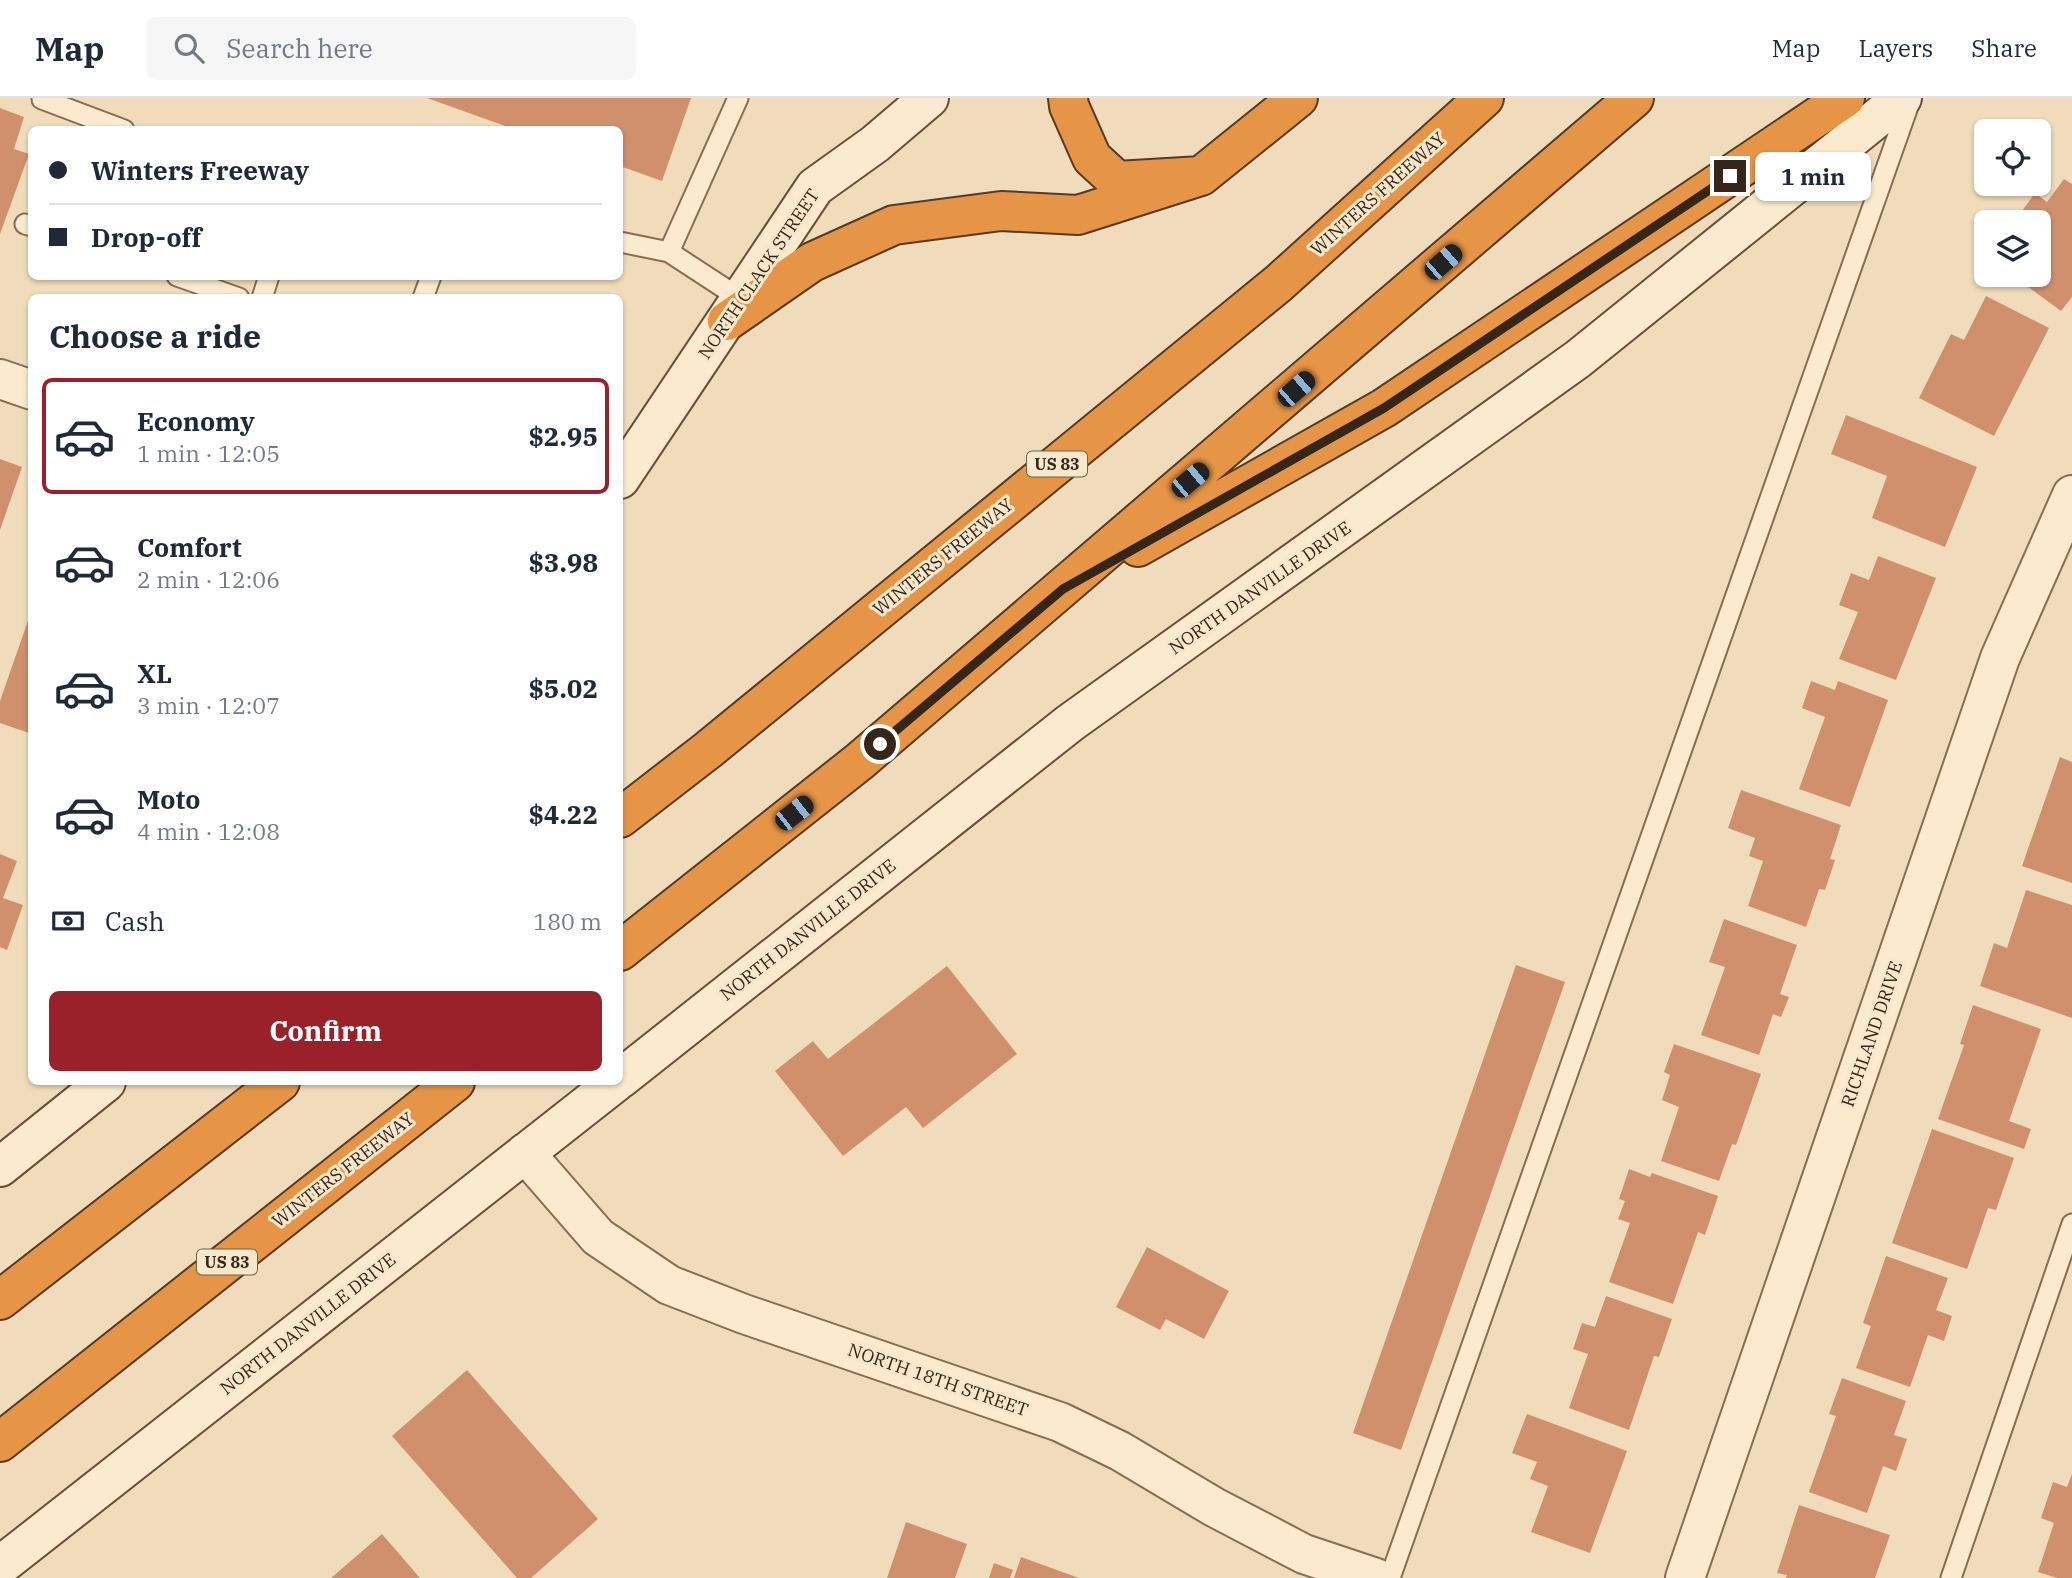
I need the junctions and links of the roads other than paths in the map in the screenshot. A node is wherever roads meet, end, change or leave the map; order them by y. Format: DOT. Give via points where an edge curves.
graph roads {
  1 [pos="42,98"];
  2 [pos="738,98"];
  3 [pos="929,98"];
  4 [pos="1068,98"];
  5 [pos="1298,98"];
  6 [pos="1484,98"];
  7 [pos="1634,98"];
  8 [pos="1845,98"];
  9 [pos="1902,98"];
  10 [pos="1911,98"];
  11 [pos="113,126"];
  12 [pos="1201,176"];
  13 [pos="623,243"];
  14 [pos="669,252"];
  15 [pos="188,280"];
  16 [pos="228,294"];
  17 [pos="734,310"];
  18 [pos="0,379"];
  19 [pos="28,389"];
  20 [pos="623,475"];
  21 [pos="2072,495"];
  22 [pos="1063,589"];
  23 [pos="623,816"];
  24 [pos="623,949"];
  25 [pos="623,1076"];
  26 [pos="102,1085"];
  27 [pos="237,1085"];
  28 [pos="276,1085"];
  29 [pos="451,1085"];
  30 [pos="612,1085"];
  31 [pos="525,1153"];
  32 [pos="0,1167"];
  33 [pos="111,1212"];
  34 [pos="2072,1224"];
  35 [pos="0,1300"];
  36 [pos="0,1441"];
  37 [pos="0,1566"];
  38 [pos="1376,1578"];
  39 [pos="1390,1578"];
  40 [pos="1685,1578"];
  41 [pos="1951,1578"];
  1 -- 11 [label="lane"];
  2 -- 14 [label="lane"];
  3 -- 17 [label="main road, NORTH CLACK STREET" via="816,187"];
  4 -- 12 [label="highway" via="1092,158 1117,181"];
  5 -- 12 [label="highway"];
  6 -- 23 [label="highway, WINTERS FREEWAY / US 83" via="1279,284"];
  7 -- 22 [label="highway"];
  8 -- 22 [label="highway" via="1384,408"];
  9 -- 25 [label="main road, NORTH DANVILLE DRIVE" via="1578,359 1070,723"];
  10 -- 39 [label="lane"];
  12 -- 17 [label="highway" via="1078,215 1001,211 894,225 812,262"];
  13 -- 14 [label="lane"];
  14 -- 17 [label="lane"];
  15 -- 16 [label="lane"];
  17 -- 20 [label="main road, NORTH CLACK STREET"];
  18 -- 19 [label="main road"];
  21 -- 40 [label="main road, RICHLAND DRIVE" via="2000,657"];
  22 -- 24 [label="highway" via="860,761"];
  26 -- 32 [label="main road"];
  27 -- 33 [label="highway"];
  28 -- 33 [label="highway"];
  29 -- 36 [label="highway, WINTERS FREEWAY / US 83"];
  30 -- 31 [label="main road, NORTH DANVILLE DRIVE"];
  31 -- 37 [label="main road, NORTH DANVILLE DRIVE"];
  31 -- 38 [label="main road, NORTH 18TH STREET" via="598,1237 669,1285 1060,1422 1121,1451 1304,1554"];
  33 -- 35 [label="highway"];
  34 -- 41 [label="lane"];
}
